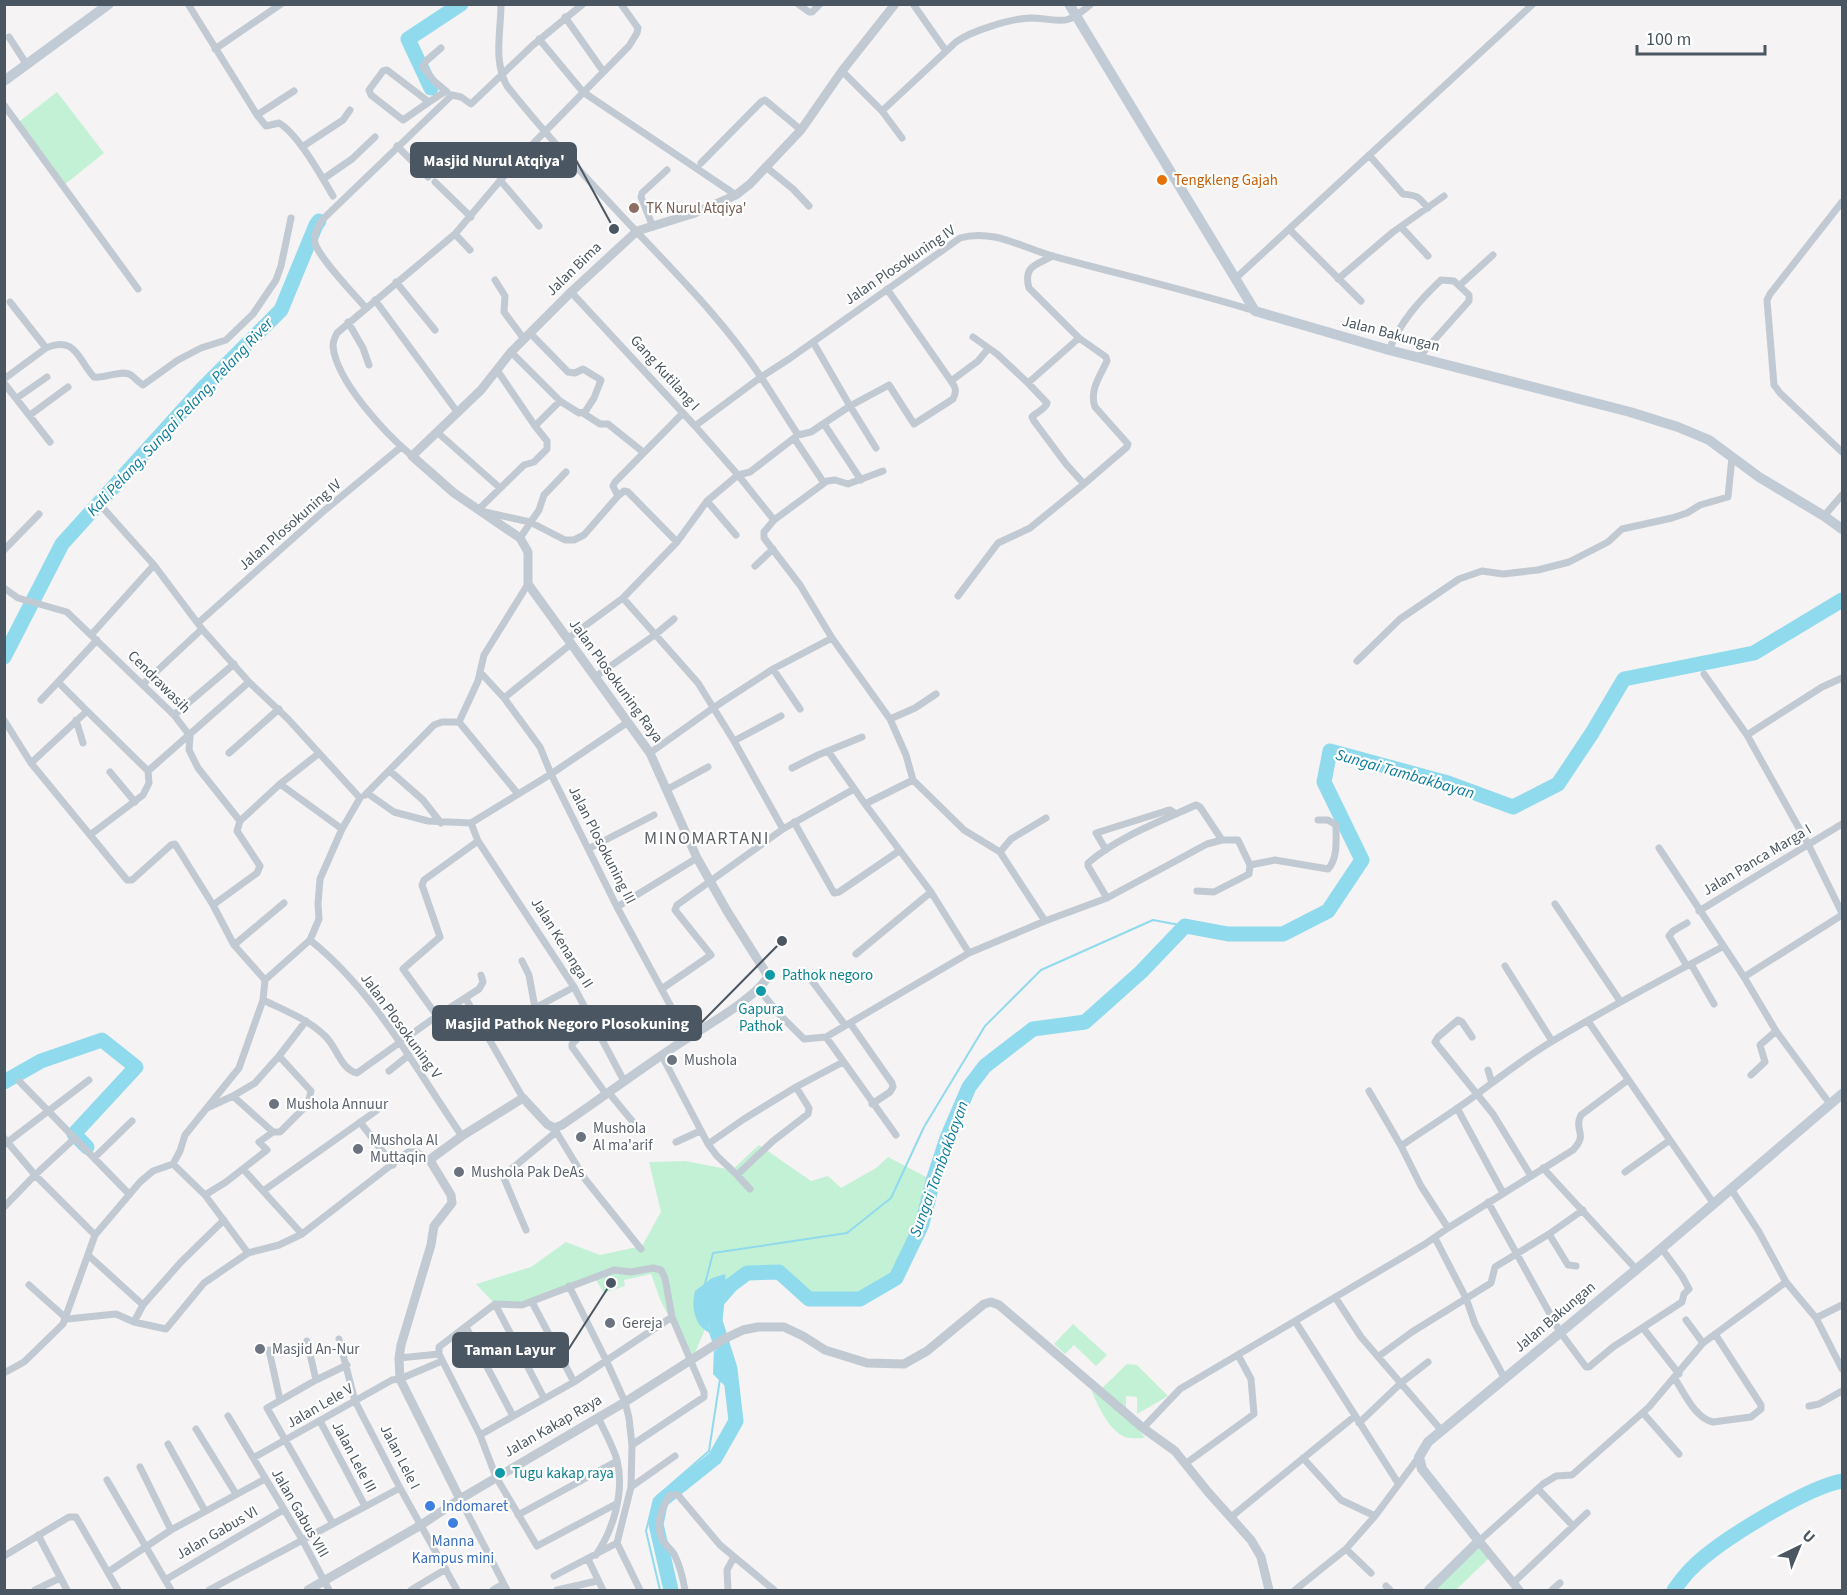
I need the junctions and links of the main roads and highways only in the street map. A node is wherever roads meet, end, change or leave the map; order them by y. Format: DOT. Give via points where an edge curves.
graph roads {
  1 [pos="109,4"];
  2 [pos="1069,4"];
  3 [pos="4,81"];
  4 [pos="1842,529"];
  5 [pos="1842,1094"];
  6 [pos="1430,1590"];
  1 -- 3 [label="main road"];
  2 -- 4 [label="main road, Jalan Bakungan" via="1255,311 1678,427 1709,440"];
  5 -- 6 [label="main road, Jalan Bakungan" via="1428,1442 1419,1457 1422,1469 1479,1541"];
}
